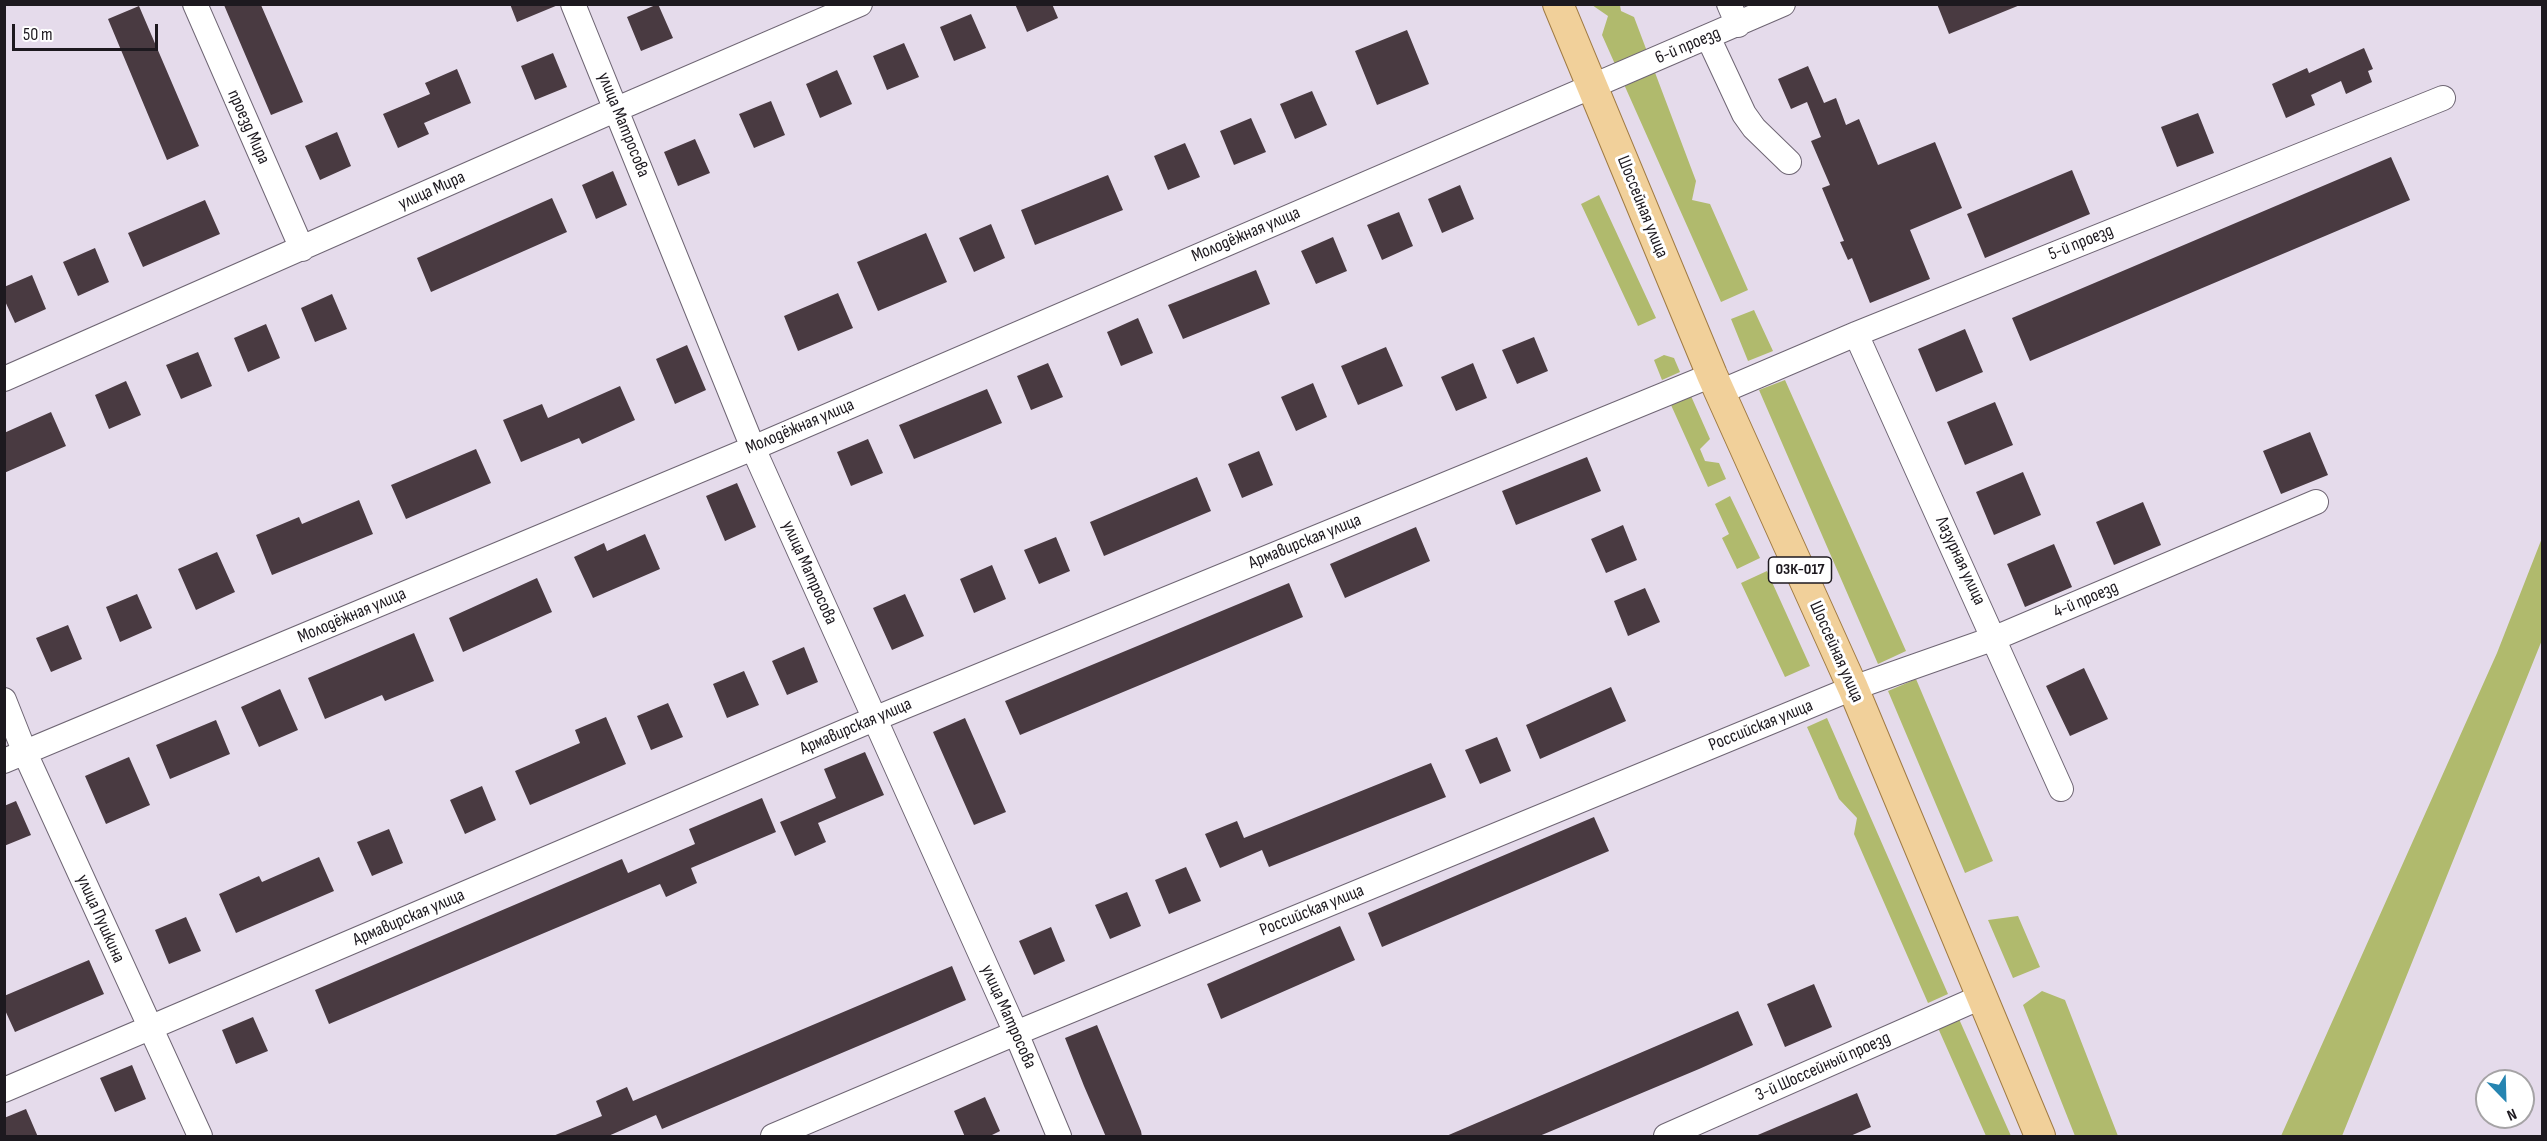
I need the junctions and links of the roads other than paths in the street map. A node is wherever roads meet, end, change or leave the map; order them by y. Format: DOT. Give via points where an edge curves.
graph roads {
  1 [pos="195,4"];
  2 [pos="573,4"];
  3 [pos="860,4"];
  4 [pos="1558,4"];
  5 [pos="1784,4"];
  6 [pos="1734,15"];
  7 [pos="1708,37"];
  8 [pos="1592,86"];
  9 [pos="2443,98"];
  10 [pos="617,109"];
  11 [pos="1789,162"];
  12 [pos="302,249"];
  13 [pos="1856,334"];
  14 [pos="4,379"];
  15 [pos="1716,384"];
  16 [pos="753,448"];
  17 [pos="2316,502"];
  18 [pos="1995,638"];
  19 [pos="1853,688"];
  20 [pos="4,700"];
  21 [pos="874,719"];
  22 [pos="15,757"];
  23 [pos="2061,789"];
  24 [pos="1981,997"];
  25 [pos="149,1029"];
  26 [pos="1016,1033"];
  27 [pos="4,1090"];
  28 [pos="200,1137"];
  29 [pos="773,1137"];
  30 [pos="1059,1137"];
  31 [pos="1666,1137"];
  32 [pos="2040,1137"];
  1 -- 12 [label="street, проезд Мира"];
  2 -- 10 [label="street, улица Матросова"];
  3 -- 10 [label="street, улица Мира"];
  4 -- 8 [label="main road, Шоссейная улица / 03К-017"];
  5 -- 6 [label="street, 6-й проезд"];
  6 -- 7 [label="street, 6-й проезд"];
  7 -- 8 [label="street, 6-й проезд"];
  7 -- 11 [label="street" via="1744,114"];
  8 -- 15 [label="main road, Шоссейная улица / 03К-017"];
  8 -- 16 [label="street, Молодёжная улица"];
  9 -- 13 [label="street, 5-й проезд"];
  10 -- 12 [label="street, улица Мира"];
  10 -- 16 [label="street, улица Матросова"];
  12 -- 14 [label="street, улица Мира"];
  13 -- 15 [label="street, 5-й проезд"];
  13 -- 18 [label="street, Лазурная улица"];
  15 -- 19 [label="main road, Шоссейная улица / 03К-017"];
  15 -- 21 [label="street, Армавирская улица"];
  16 -- 21 [label="street, улица Матросова"];
  16 -- 22 [label="street, Молодёжная улица"];
  17 -- 18 [label="street, 4-й проезд"];
  18 -- 19 [label="street, 4-й проезд"];
  18 -- 23 [label="street, Лазурная улица"];
  19 -- 24 [label="main road, Шоссейная улица / 03К-017"];
  19 -- 26 [label="street, Российская улица"];
  20 -- 22 [label="street, улица Пушкина"];
  21 -- 25 [label="street, Армавирская улица"];
  21 -- 26 [label="street, улица Матросова"];
  22 -- 25 [label="street, улица Пушкина"];
  24 -- 31 [label="street, 3-й Шоссейный проезд"];
  24 -- 32 [label="main road, Шоссейная улица / 03К-017"];
  25 -- 27 [label="street, Армавирская улица"];
  25 -- 28 [label="street, улица Пушкина"];
  26 -- 29 [label="street, Российская улица"];
  26 -- 30 [label="street, улица Матросова"];
}
